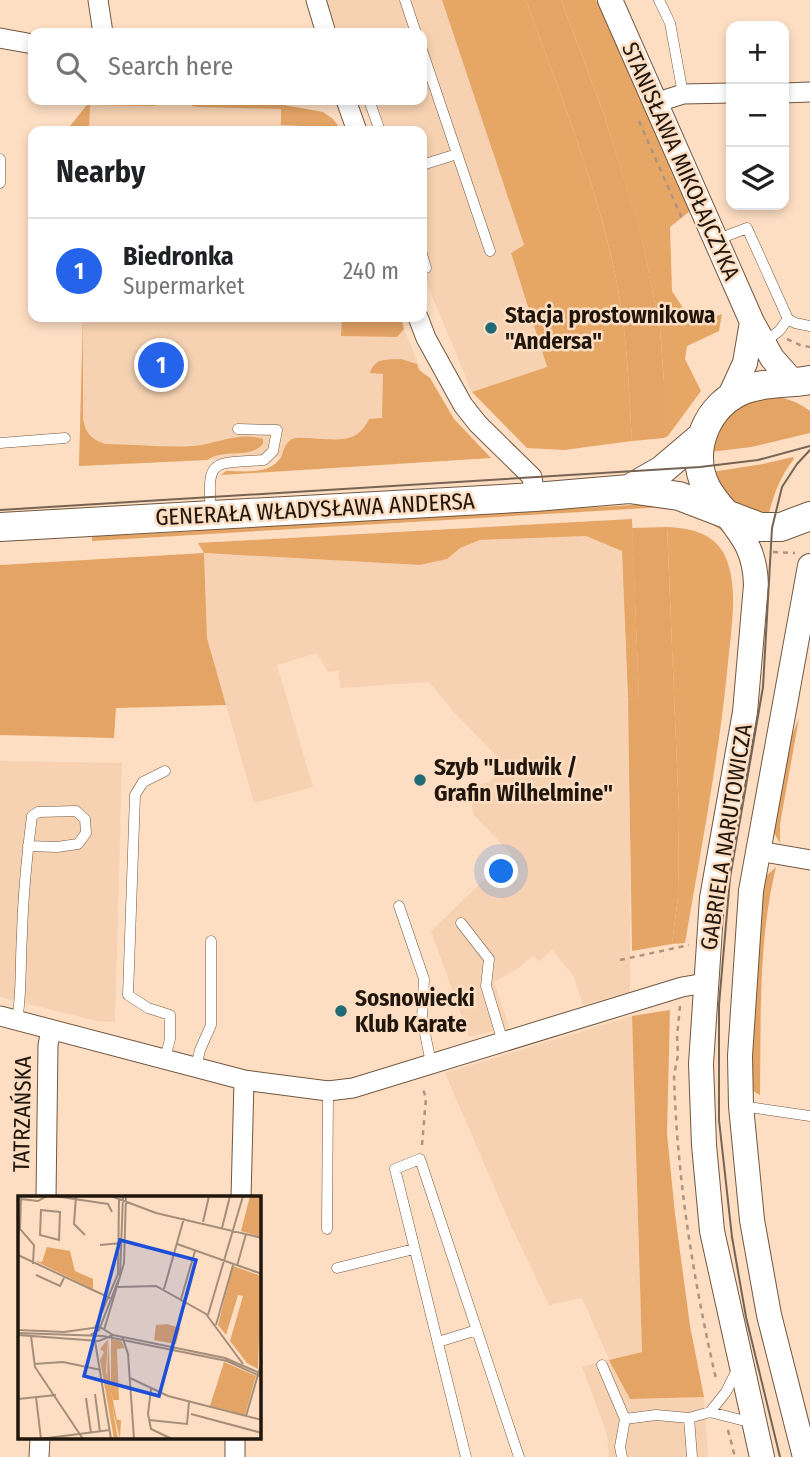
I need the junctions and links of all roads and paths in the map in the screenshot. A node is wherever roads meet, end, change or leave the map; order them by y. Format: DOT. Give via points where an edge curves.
graph roads {
  1 [pos="98,0"];
  2 [pos="316,0"];
  3 [pos="405,0"];
  4 [pos="610,0"];
  5 [pos="659,0"];
  6 [pos="102,28"];
  7 [pos="324,28"];
  8 [pos="414,28"];
  9 [pos="0,38"];
  10 [pos="28,43"];
  11 [pos="427,65"];
  12 [pos="726,93"];
  13 [pos="789,93"];
  14 [pos="810,93"];
  15 [pos="683,94"];
  16 [pos="655,103"];
  17 [pos="347,105"];
  18 [pos="371,105"];
  19 [pos="355,126"];
  20 [pos="378,126"];
  21 [pos="457,154"];
  22 [pos="0,159"];
  23 [pos="427,163"];
  24 [pos="0,183"];
  25 [pos="716,240"];
  26 [pos="490,251"];
  27 [pos="788,319"];
  28 [pos="420,322"];
  29 [pos="810,326"];
  30 [pos="757,332"];
  31 [pos="805,387"];
  32 [pos="729,398"];
  33 [pos="238,429"];
  34 [pos="702,436"];
  35 [pos="65,439"];
  36 [pos="0,443"];
  37 [pos="629,489"];
  38 [pos="535,497"];
  39 [pos="725,513"];
  40 [pos="211,514"];
  41 [pos="810,516"];
  42 [pos="0,527"];
  43 [pos="771,552"];
  44 [pos="806,560"];
  45 [pos="165,771"];
  46 [pos="28,846"];
  47 [pos="758,851"];
  48 [pos="810,860"];
  49 [pos="399,906"];
  50 [pos="461,923"];
  51 [pos="211,941"];
  52 [pos="689,945"];
  53 [pos="621,960"];
  54 [pos="705,984"];
  55 [pos="8,1018"];
  56 [pos="51,1030"];
  57 [pos="503,1042"];
  58 [pos="164,1059"];
  59 [pos="431,1063"];
  60 [pos="196,1067"];
  61 [pos="244,1080"];
  62 [pos="328,1091"];
  63 [pos="426,1098"];
  64 [pos="741,1106"];
  65 [pos="810,1116"];
  66 [pos="420,1159"];
  67 [pos="46,1196"];
  68 [pos="241,1196"];
  69 [pos="327,1229"];
  70 [pos="414,1248"];
  71 [pos="337,1268"];
  72 [pos="477,1330"];
  73 [pos="438,1342"];
  74 [pos="741,1362"];
  75 [pos="602,1365"];
  76 [pos="710,1412"];
  77 [pos="689,1418"];
  78 [pos="625,1419"];
  79 [pos="802,1420"];
  80 [pos="754,1423"];
  81 [pos="466,1457"];
  82 [pos="519,1457"];
  83 [pos="622,1457"];
  84 [pos="692,1457"];
  85 [pos="762,1457"];
  86 [pos="805,1457"];
  1 -- 6 [label="street"];
  2 -- 7 [label="street"];
  3 -- 8 [label="lane"];
  4 -- 16 [label="street, STANISŁAWA MIKOŁAJCZYKA"];
  5 -- 15 [label="lane" via="670,23"];
  9 -- 10 [label="street"];
  11 -- 21 [label="lane"];
  12 -- 15 [label="street"];
  13 -- 14 [label="street"];
  15 -- 16 [label="street"];
  16 -- 25 [label="street, STANISŁAWA MIKOŁAJCZYKA"];
  17 -- 19 [label="street"];
  18 -- 20 [label="lane"];
  21 -- 23 [label="lane"];
  21 -- 26 [label="lane"];
  22 -- 24 [label="lane"];
  25 -- 27 [label="lane" via="747,228"];
  25 -- 30 [label="street, STANISŁAWA MIKOŁAJCZYKA"];
  27 -- 29 [label="lane"];
  27 -- 30 [label="lane" via="779,331"];
  28 -- 38 [label="street" via="463,405 532,477"];
  30 -- 31 [label="street, STANISŁAWA MIKOŁAJCZYKA" via="772,358"];
  30 -- 32 [label="street"];
  31 -- 32 [label="main road" via="747,389"];
  32 -- 34 [label="main road" via="712,414"];
  33 -- 40 [label="lane" via="277,430 273,451 264,460 220,463 212,471"];
  34 -- 37 [label="main road, GENERAŁA WŁADYSŁAWA ANDERSA" via="662,470"];
  34 -- 39 [label="main road" via="699,457 706,489"];
  35 -- 36 [label="lane"];
  37 -- 38 [label="main road, GENERAŁA WŁADYSŁAWA ANDERSA"];
  37 -- 39 [label="main road, GENERAŁA WŁADYSŁAWA ANDERSA" via="679,496"];
  38 -- 40 [label="main road, GENERAŁA WŁADYSŁAWA ANDERSA"];
  39 -- 41 [label="main road, GENERAŁA WŁADYSŁAWA ANDERSA" via="772,528"];
  39 -- 54 [label="street, GABRIELA NARUTOWICZA" via="748,542 756,585 745,712 712,898"];
  40 -- 42 [label="main road, GENERAŁA WŁADYSŁAWA ANDERSA"];
  43 -- 44 [label="path"];
  44 -- 47 [label="street, GABRIELA NARUTOWICZA"];
  45 -- 58 [label="lane" via="143,782 135,795 128,995 170,1015"];
  46 -- 46 [label="lane" via="32,816 38,811 76,811 85,819 86,833 78,844"];
  46 -- 55 [label="lane" via="20,999"];
  47 -- 48 [label="street"];
  47 -- 64 [label="street, GABRIELA NARUTOWICZA" via="750,905"];
  49 -- 59 [label="lane" via="424,979 422,1019"];
  50 -- 57 [label="lane" via="489,959 486,986"];
  51 -- 60 [label="lane" via="211,1026"];
  52 -- 53 [label="path"];
  54 -- 57 [label="street"];
  54 -- 74 [label="street, GABRIELA NARUTOWICZA" via="701,1064 712,1231"];
  55 -- 56 [label="street"];
  56 -- 58 [label="street"];
  56 -- 67 [label="street, TATRZAŃSKA"];
  57 -- 59 [label="street"];
  58 -- 60 [label="street"];
  59 -- 62 [label="street" via="353,1088"];
  60 -- 61 [label="street"];
  61 -- 62 [label="street"];
  61 -- 68 [label="street"];
  62 -- 69 [label="lane"];
  63 -- 66 [label="path"];
  64 -- 65 [label="lane"];
  64 -- 79 [label="street, GABRIELA NARUTOWICZA" via="752,1220 769,1315"];
  66 -- 70 [label="lane" via="396,1169"];
  66 -- 72 [label="lane"];
  70 -- 71 [label="lane"];
  70 -- 73 [label="lane"];
  72 -- 73 [label="lane"];
  72 -- 82 [label="lane"];
  73 -- 81 [label="lane"];
  74 -- 76 [label="lane"];
  74 -- 80 [label="street, GABRIELA NARUTOWICZA"];
  75 -- 78 [label="lane"];
  76 -- 77 [label="lane"];
  76 -- 80 [label="lane"];
  77 -- 78 [label="lane" via="656,1415"];
  77 -- 84 [label="lane"];
  78 -- 83 [label="lane"];
  79 -- 86 [label="street, GABRIELA NARUTOWICZA"];
  80 -- 85 [label="street, GABRIELA NARUTOWICZA"];
}
